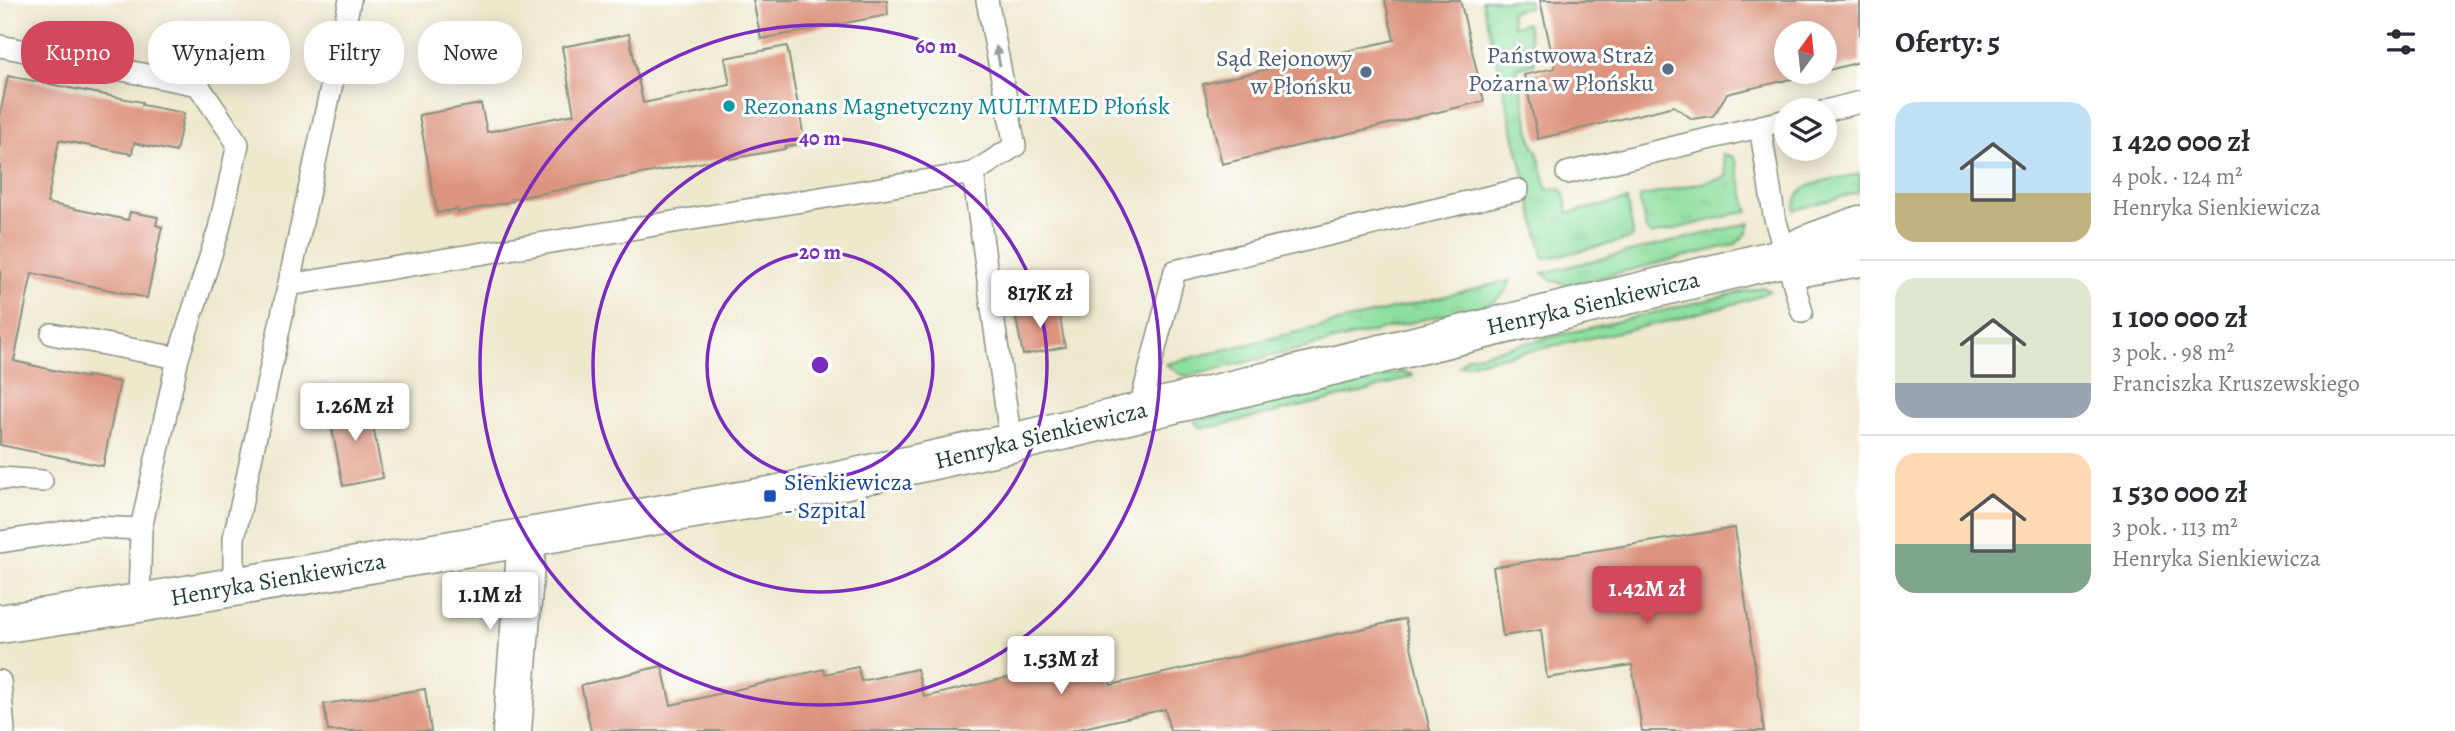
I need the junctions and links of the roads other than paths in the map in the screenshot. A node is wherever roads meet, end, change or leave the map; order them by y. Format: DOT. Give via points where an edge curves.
graph roads {
  1 [pos="350,0"];
  2 [pos="987,0"];
  3 [pos="0,46"];
  4 [pos="1860,102"];
  5 [pos="1837,108"];
  6 [pos="1774,123"];
  7 [pos="1760,126"];
  8 [pos="972,173"];
  9 [pos="1567,173"];
  10 [pos="1518,190"];
  11 [pos="1860,225"];
  12 [pos="1785,257"];
  13 [pos="1860,257"];
  14 [pos="289,285"];
  15 [pos="1802,312"];
  16 [pos="52,334"];
  17 [pos="178,358"];
  18 [pos="1139,411"];
  19 [pos="1011,443"];
  20 [pos="0,478"];
  21 [pos="42,481"];
  22 [pos="141,529"];
  23 [pos="527,538"];
  24 [pos="0,542"];
  25 [pos="234,586"];
  26 [pos="139,603"];
  27 [pos="0,624"];
  28 [pos="0,681"];
  29 [pos="4,731"];
  30 [pos="512,731"];
  1 -- 14 [label="lane"];
  8 -- 2 [label="lane, one-way" via="1015,146"];
  3 -- 17 [label="lane" via="198,85 239,144 219,229"];
  4 -- 5 [label="lane"];
  6 -- 7 [label="lane"];
  7 -- 9 [label="lane"];
  7 -- 12 [label="lane"];
  8 -- 14 [label="lane"];
  8 -- 19 [label="lane"];
  10 -- 18 [label="lane" via="1175,271"];
  11 -- 12 [label="street, Henryka Sienkiewicza"];
  12 -- 13 [label="street, Henryka Sienkiewicza" via="1808,266"];
  12 -- 15 [label="lane"];
  12 -- 18 [label="street, Henryka Sienkiewicza"];
  14 -- 25 [label="lane" via="234,538"];
  16 -- 17 [label="lane"];
  17 -- 22 [label="lane"];
  18 -- 19 [label="street, Henryka Sienkiewicza"];
  19 -- 23 [label="street, Henryka Sienkiewicza" via="770,496"];
  20 -- 21 [label="lane"];
  22 -- 24 [label="lane" via="95,527"];
  22 -- 26 [label="lane"];
  23 -- 25 [label="street, Henryka Sienkiewicza"];
  23 -- 30 [label="street"];
  25 -- 26 [label="street, Henryka Sienkiewicza"];
  26 -- 27 [label="street, Henryka Sienkiewicza"];
  28 -- 29 [label="lane"];
}
